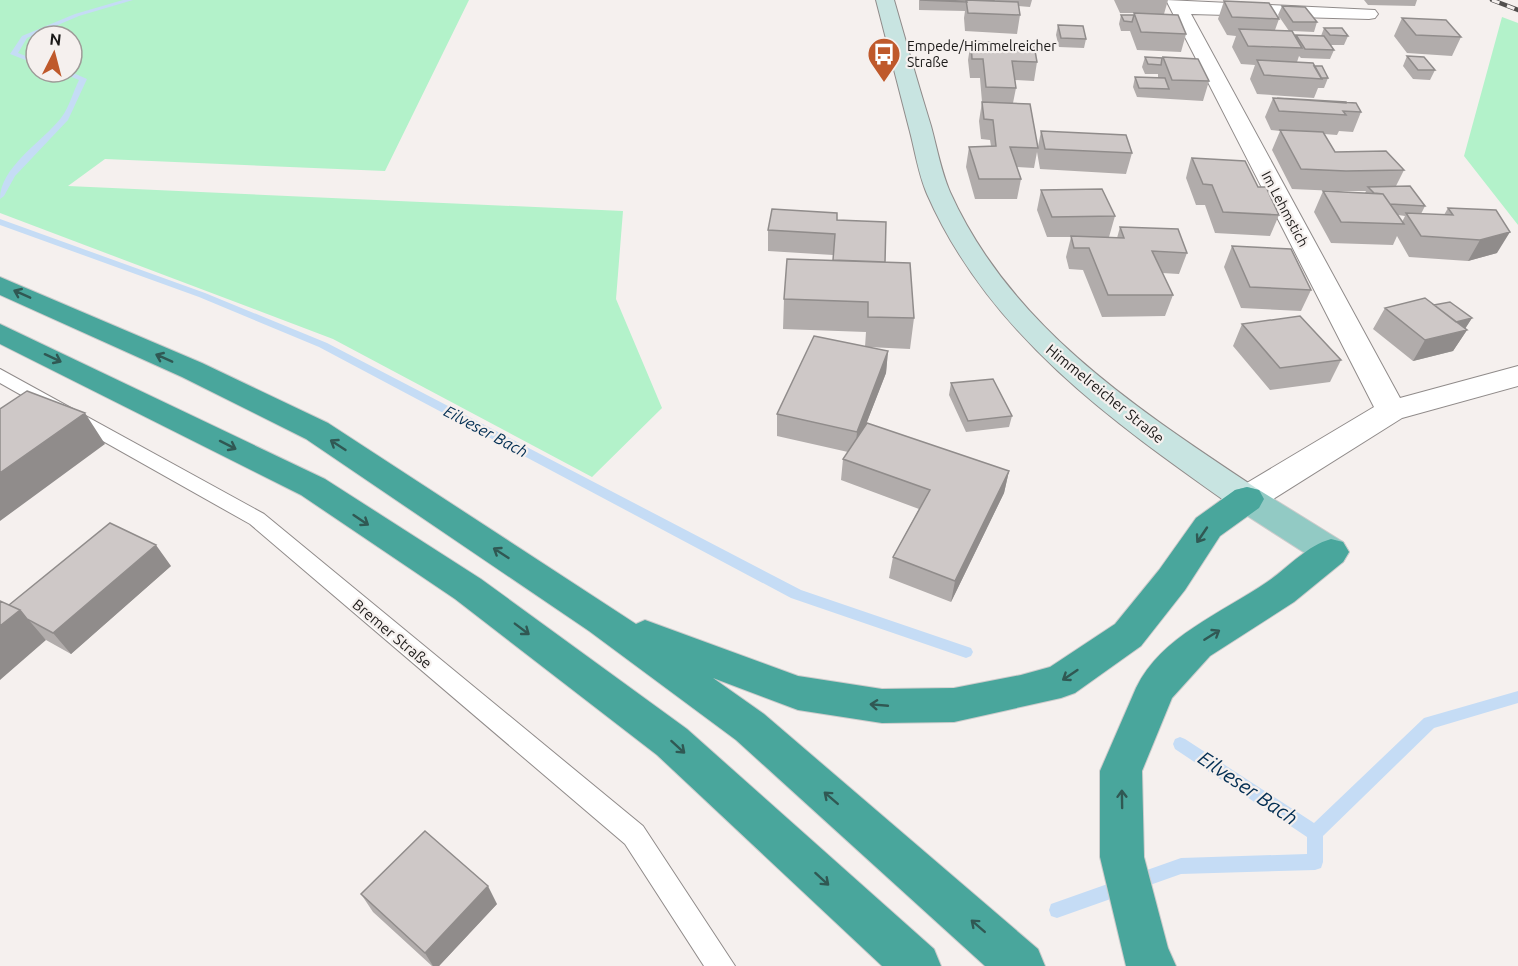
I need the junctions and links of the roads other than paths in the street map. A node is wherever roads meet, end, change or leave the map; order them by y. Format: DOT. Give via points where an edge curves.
graph roads {
  1 [pos="885,0"];
  2 [pos="1177,4"];
  3 [pos="1369,14"];
  4 [pos="0,285"];
  5 [pos="0,333"];
  6 [pos="0,375"];
  7 [pos="1518,376"];
  8 [pos="1391,411"];
  9 [pos="1247,499"];
  10 [pos="1331,552"];
  11 [pos="602,620"];
  12 [pos="722,966"];
  13 [pos="917,966"];
  14 [pos="1021,966"];
  15 [pos="1152,966"];
  1 -- 9 [label="main road, Himmelreicher Straße" via="938,193 999,297 1039,342 1094,390"];
  2 -- 3 [label="street, Im Lehmstich"];
  2 -- 8 [label="street, Im Lehmstich"];
  11 -- 4 [label="highway, one-way" via="317,431 192,370"];
  5 -- 13 [label="highway, one-way" via="313,487 468,589 672,742"];
  6 -- 12 [label="lane, Bremer Straße" via="257,519 634,835"];
  7 -- 8 [label="street"];
  8 -- 9 [label="street"];
  9 -- 10 [label="main road, Himmelreicher Straße"];
  9 -- 11 [label="highway, one-way" via="1208,527 1128,635 1061,681 954,705 882,706 798,693"];
  15 -- 10 [label="highway, one-way" via="1122,857 1121,771 1156,688 1197,645 1281,592"];
  14 -- 11 [label="highway, one-way" via="750,727"];
}
